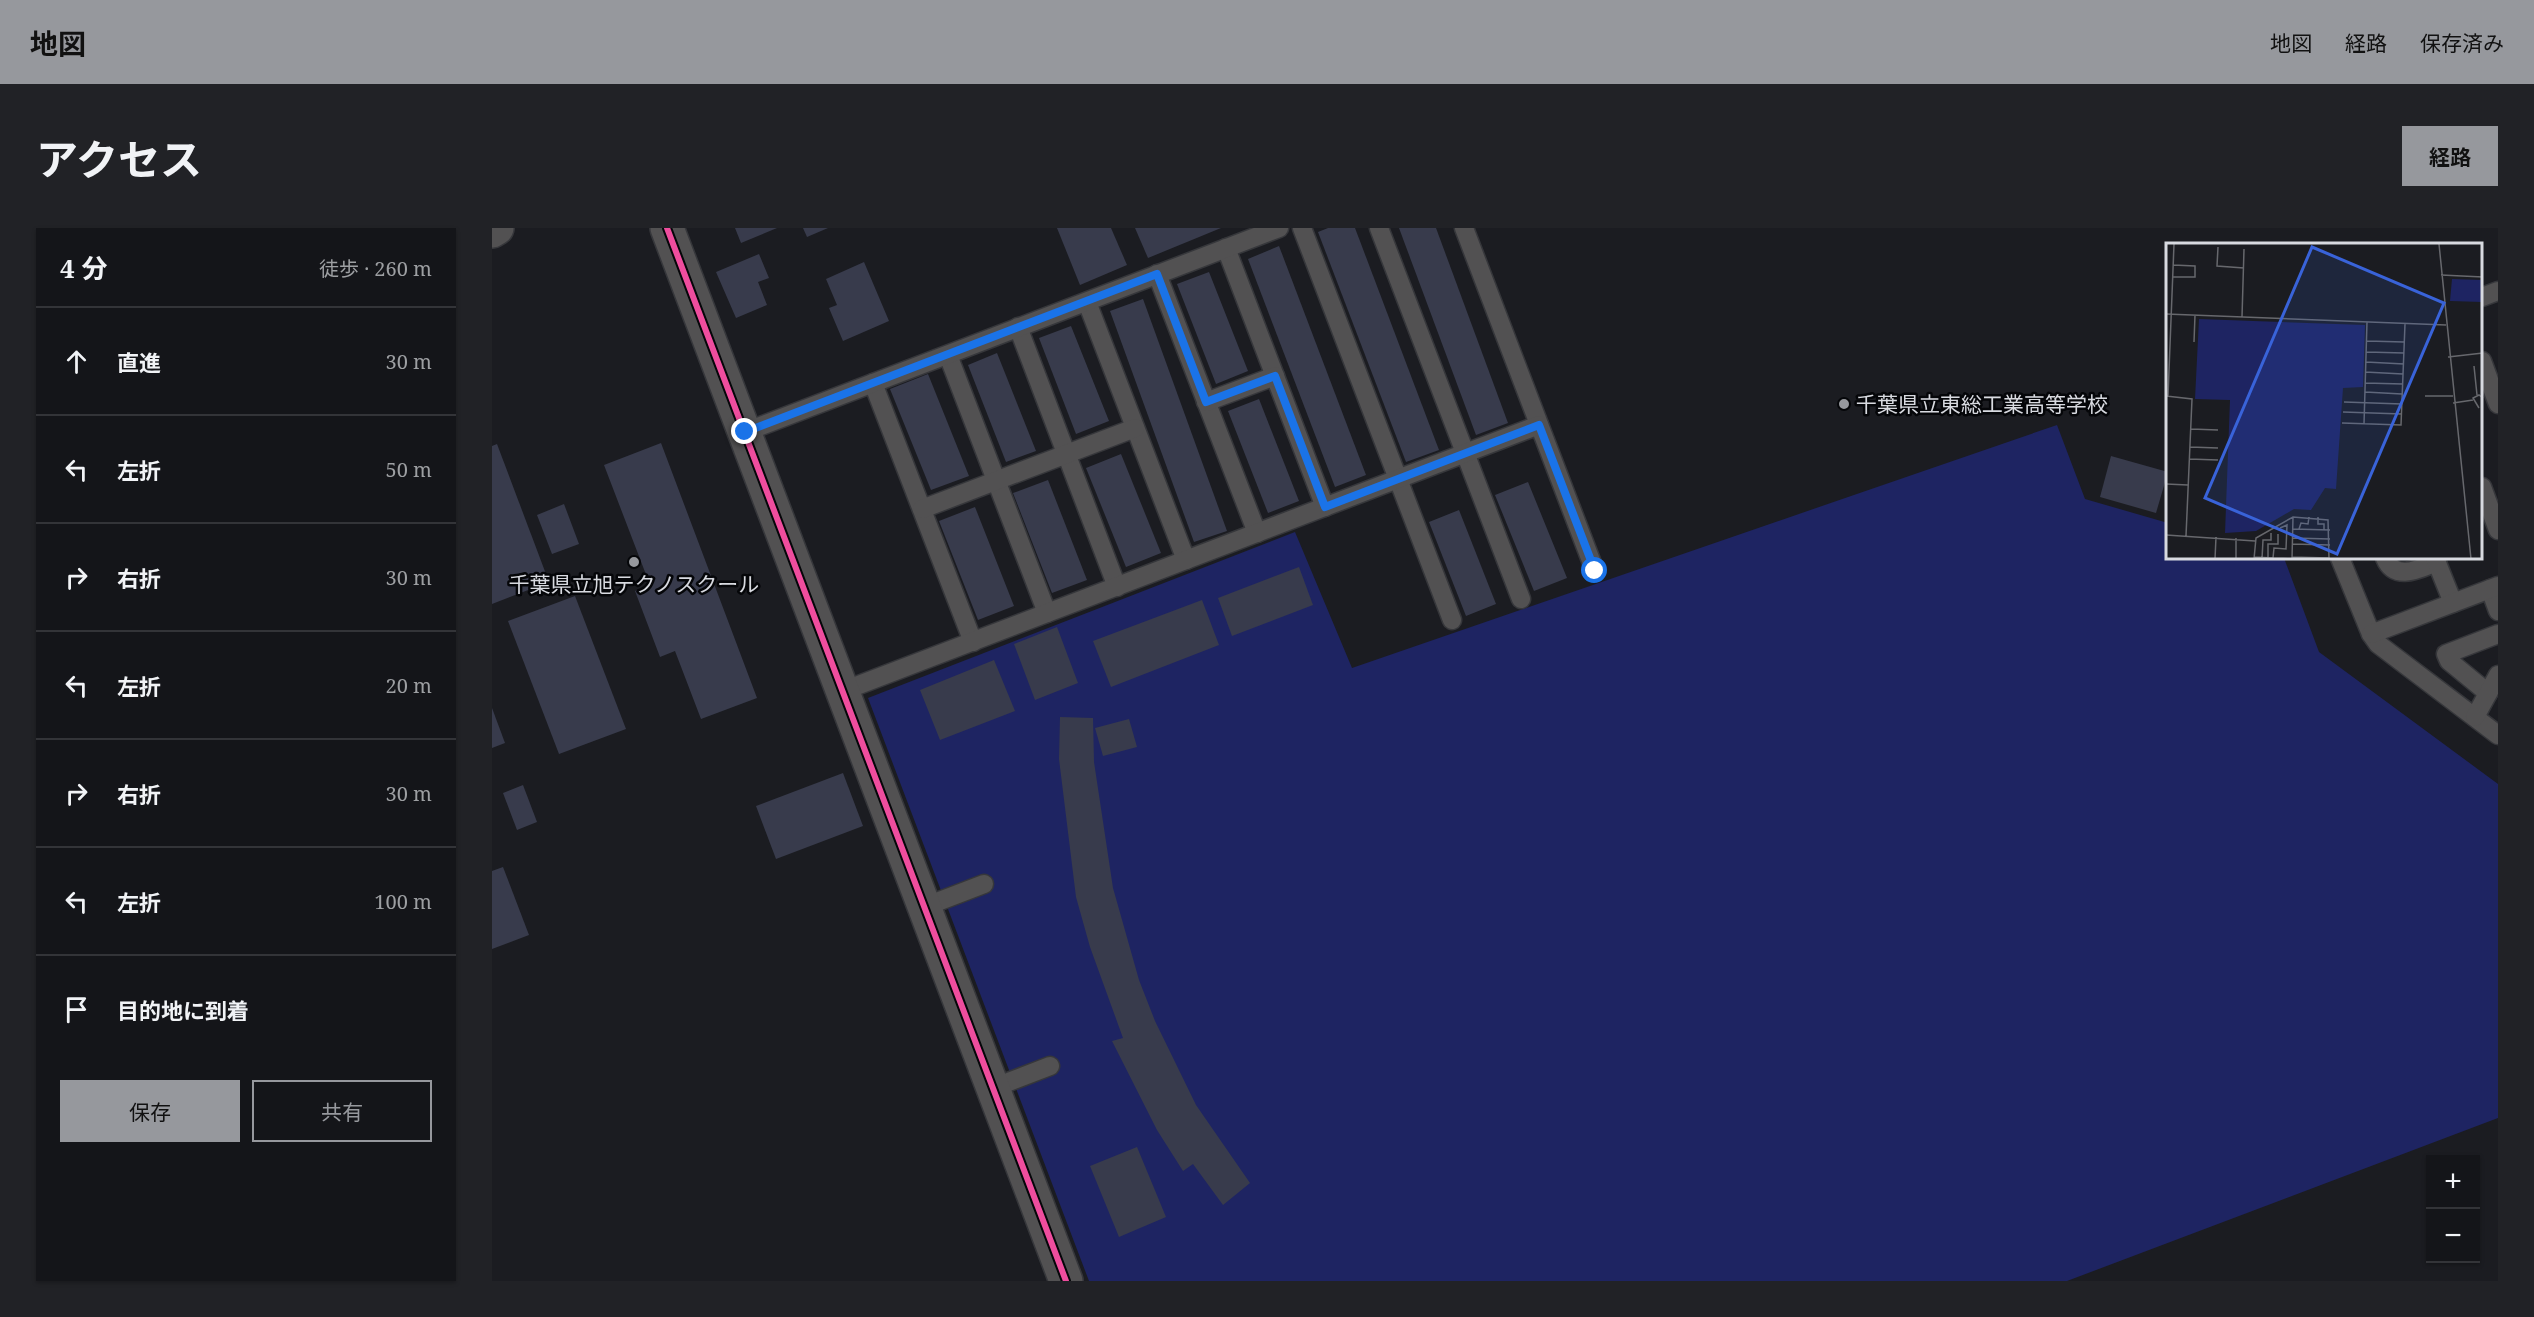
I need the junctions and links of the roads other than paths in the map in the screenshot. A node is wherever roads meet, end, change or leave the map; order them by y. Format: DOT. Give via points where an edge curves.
graph roads {
  1 [pos="497,228"];
  2 [pos="667,228"];
  3 [pos="1279,228"];
  4 [pos="1302,228"];
  5 [pos="1379,228"];
  6 [pos="1464,228"];
  7 [pos="492,231"];
  8 [pos="1226,248"];
  9 [pos="1157,274"];
  10 [pos="2498,291"];
  11 [pos="2483,296"];
  12 [pos="1087,302"];
  13 [pos="1018,327"];
  14 [pos="948,355"];
  15 [pos="2483,366"];
  16 [pos="1275,376"];
  17 [pos="873,383"];
  18 [pos="1206,402"];
  19 [pos="2498,404"];
  20 [pos="1539,425"];
  21 [pos="1135,428"];
  22 [pos="745,432"];
  23 [pos="1067,454"];
  24 [pos="1466,454"];
  25 [pos="1398,479"];
  26 [pos="996,481"];
  27 [pos="2483,492"];
  28 [pos="1325,507"];
  29 [pos="922,509"];
  30 [pos="2498,530"];
  31 [pos="1257,534"];
  32 [pos="1186,560"];
  33 [pos="2341,560"];
  34 [pos="2386,560"];
  35 [pos="2436,560"];
  36 [pos="1595,571"];
  37 [pos="1117,587"];
  38 [pos="2494,587"];
  39 [pos="1521,599"];
  40 [pos="2452,603"];
  41 [pos="2498,610"];
  42 [pos="1047,613"];
  43 [pos="1452,621"];
  44 [pos="2371,634"];
  45 [pos="2498,634"];
  46 [pos="973,642"];
  47 [pos="2498,675"];
  48 [pos="843,691"];
  49 [pos="2488,693"];
  50 [pos="2475,717"];
  51 [pos="2498,735"];
  52 [pos="984,885"];
  53 [pos="924,907"];
  54 [pos="1050,1066"];
  55 [pos="993,1088"];
  56 [pos="1066,1281"];
  1 -- 7 [label="street"];
  2 -- 22 [label="street"];
  3 -- 8 [label="lane"];
  4 -- 25 [label="lane"];
  5 -- 24 [label="lane"];
  6 -- 20 [label="lane"];
  8 -- 9 [label="lane"];
  8 -- 16 [label="lane"];
  9 -- 12 [label="lane"];
  9 -- 18 [label="lane"];
  10 -- 11 [label="lane"];
  12 -- 13 [label="lane"];
  12 -- 21 [label="lane"];
  13 -- 14 [label="lane"];
  13 -- 23 [label="lane"];
  14 -- 17 [label="lane"];
  14 -- 26 [label="lane"];
  15 -- 19 [label="lane"];
  16 -- 18 [label="lane"];
  16 -- 28 [label="lane"];
  17 -- 22 [label="lane"];
  17 -- 29 [label="lane"];
  18 -- 31 [label="lane"];
  20 -- 24 [label="lane"];
  20 -- 36 [label="lane"];
  21 -- 23 [label="lane"];
  21 -- 32 [label="lane"];
  22 -- 48 [label="street"];
  23 -- 26 [label="lane"];
  23 -- 37 [label="lane"];
  24 -- 25 [label="lane"];
  24 -- 39 [label="lane"];
  25 -- 28 [label="lane"];
  25 -- 43 [label="lane"];
  26 -- 29 [label="lane"];
  26 -- 42 [label="lane"];
  27 -- 30 [label="lane"];
  28 -- 31 [label="lane"];
  29 -- 46 [label="lane"];
  31 -- 32 [label="lane"];
  32 -- 37 [label="lane"];
  33 -- 44 [label="lane"];
  34 -- 35 [label="lane" via="2397,572 2410,572"];
  35 -- 40 [label="lane"];
  37 -- 42 [label="lane"];
  38 -- 40 [label="lane"];
  38 -- 41 [label="lane"];
  40 -- 44 [label="lane"];
  42 -- 46 [label="lane"];
  44 -- 50 [label="lane" via="2378,644"];
  45 -- 49 [label="lane" via="2446,654 2449,661"];
  46 -- 48 [label="lane"];
  47 -- 49 [label="lane"];
  48 -- 53 [label="street"];
  49 -- 50 [label="lane"];
  50 -- 51 [label="lane"];
  52 -- 53 [label="lane"];
  53 -- 55 [label="street"];
  54 -- 55 [label="lane"];
  55 -- 56 [label="street"];
}
